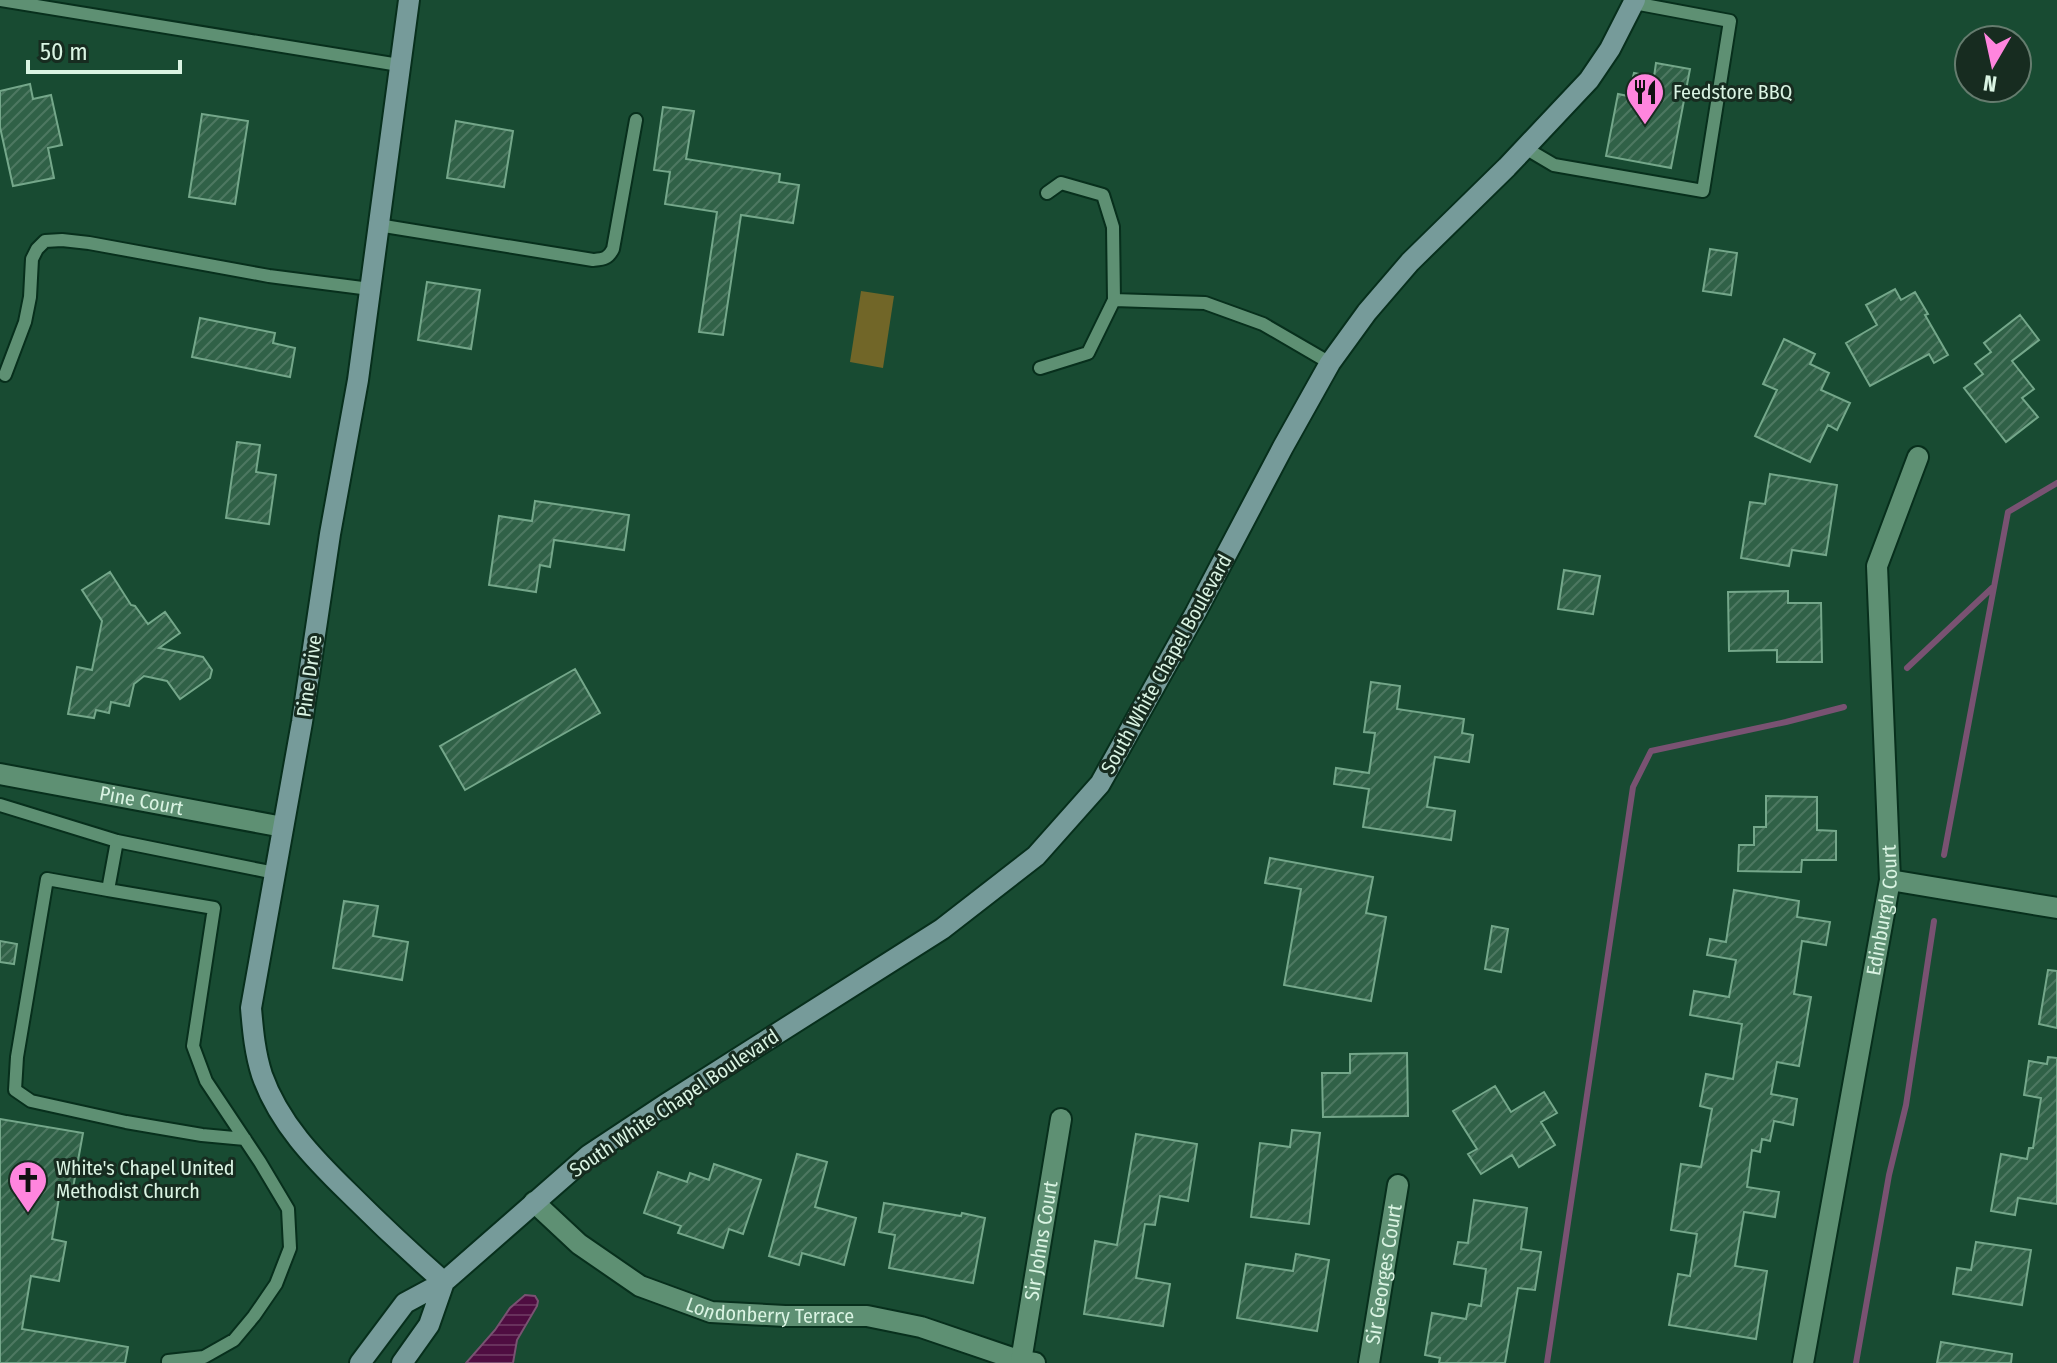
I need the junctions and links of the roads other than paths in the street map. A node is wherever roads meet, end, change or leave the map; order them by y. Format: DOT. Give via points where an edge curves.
graph roads {
  1 [pos="0,0"];
  2 [pos="409,0"];
  3 [pos="1635,1"];
  4 [pos="399,65"];
  5 [pos="636,120"];
  6 [pos="1525,148"];
  7 [pos="1047,193"];
  8 [pos="378,225"];
  9 [pos="370,289"];
  10 [pos="1114,300"];
  11 [pos="1330,363"];
  12 [pos="1040,368"];
  13 [pos="5,375"];
  14 [pos="1918,457"];
  15 [pos="0,774"];
  16 [pos="0,805"];
  17 [pos="283,827"];
  18 [pos="117,841"];
  19 [pos="275,873"];
  20 [pos="1890,880"];
  21 [pos="108,890"];
  22 [pos="2057,908"];
  23 [pos="1061,1119"];
  24 [pos="245,1139"];
  25 [pos="1398,1185"];
  26 [pos="534,1202"];
  27 [pos="444,1282"];
  28 [pos="1028,1362"];
  29 [pos="168,1363"];
  30 [pos="360,1363"];
  31 [pos="402,1363"];
  32 [pos="1369,1363"];
  33 [pos="1803,1363"];
  1 -- 4 [label="lane"];
  2 -- 4 [label="main road, Pine Drive"];
  3 -- 6 [label="main road, South White Chapel Boulevard" via="1589,80"];
  3 -- 6 [label="lane" via="1730,21 1703,191 1554,165"];
  4 -- 8 [label="main road, Pine Drive"];
  5 -- 8 [label="lane" via="613,249 604,259"];
  6 -- 11 [label="main road, South White Chapel Boulevard" via="1410,262"];
  7 -- 10 [label="lane" via="1061,183 1103,195 1113,227"];
  8 -- 9 [label="main road, Pine Drive"];
  9 -- 13 [label="lane" via="89,243 45,241 32,259 25,322"];
  9 -- 17 [label="main road, Pine Drive"];
  10 -- 11 [label="lane" via="1205,303 1263,324"];
  10 -- 12 [label="lane" via="1088,353"];
  11 -- 26 [label="main road, South White Chapel Boulevard" via="1100,784 1036,856 942,929 589,1155"];
  14 -- 20 [label="street, Edinburgh Court" via="1877,566"];
  15 -- 17 [label="street, Pine Court"];
  16 -- 18 [label="lane"];
  17 -- 19 [label="main road, Pine Drive"];
  18 -- 19 [label="lane"];
  18 -- 21 [label="lane"];
  19 -- 27 [label="main road, Pine Drive" via="251,1008 253,1043 263,1077 298,1139"];
  20 -- 22 [label="street"];
  20 -- 33 [label="street, Edinburgh Court"];
  21 -- 24 [label="lane" via="214,908 193,1046 206,1081"];
  21 -- 24 [label="lane" via="47,879 15,1090 31,1101 126,1122"];
  23 -- 28 [label="street, Sir Johns Court"];
  24 -- 29 [label="lane" via="288,1209 290,1248 276,1284 234,1340 204,1357"];
  25 -- 32 [label="street, Sir Georges Court"];
  26 -- 27 [label="main road, South White Chapel Boulevard"];
  26 -- 28 [label="street, Londonberry Terrace" via="579,1244 640,1286 711,1312 867,1316 921,1327"];
  27 -- 30 [label="main road, South White Chapel Boulevard" via="405,1303"];
  27 -- 31 [label="main road, South White Chapel Boulevard" via="429,1325"];
}
